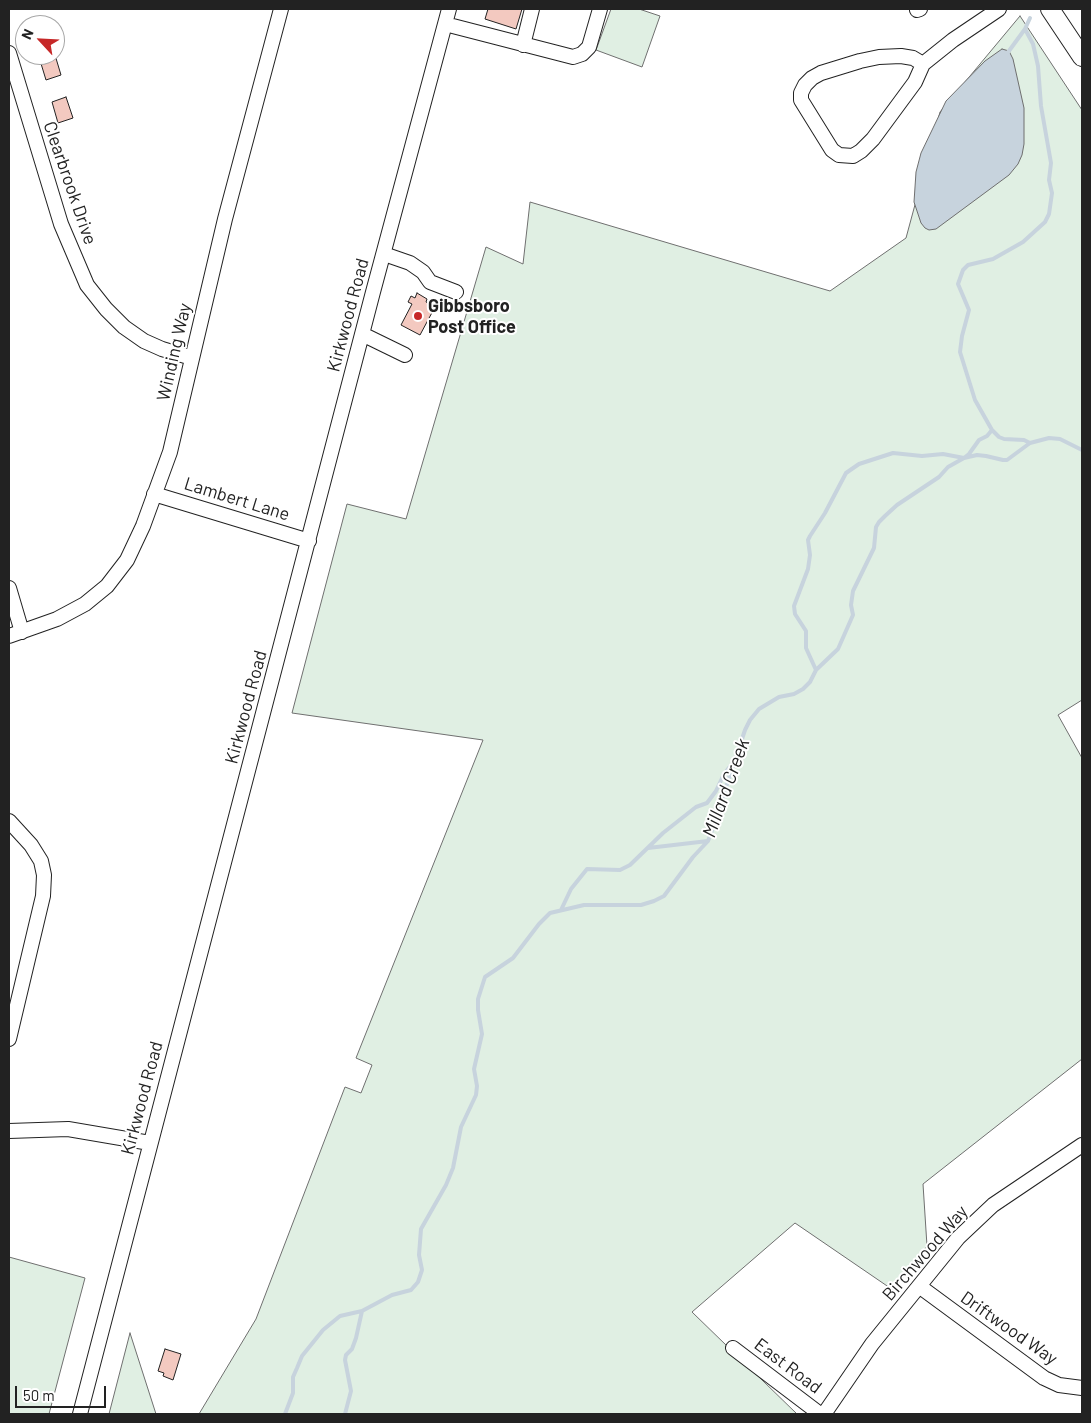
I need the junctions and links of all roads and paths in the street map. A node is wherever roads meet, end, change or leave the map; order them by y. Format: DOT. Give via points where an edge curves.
graph roads {
  1 [pos="281,9"];
  2 [pos="449,9"];
  3 [pos="532,9"];
  4 [pos="600,9"];
  5 [pos="999,9"];
  6 [pos="1050,9"];
  7 [pos="446,24"];
  8 [pos="528,46"];
  9 [pos="9,52"];
  10 [pos="1082,57"];
  11 [pos="923,64"];
  12 [pos="384,254"];
  13 [pos="456,292"];
  14 [pos="362,334"];
  15 [pos="405,354"];
  16 [pos="192,358"];
  17 [pos="154,494"];
  18 [pos="309,540"];
  19 [pos="9,588"];
  20 [pos="15,634"];
  21 [pos="9,822"];
  22 [pos="9,1039"];
  23 [pos="9,1131"];
  24 [pos="150,1144"];
  25 [pos="1082,1145"];
  26 [pos="919,1286"];
  27 [pos="733,1348"];
  28 [pos="1082,1388"];
  29 [pos="80,1414"];
  30 [pos="822,1414"];
  1 -- 16 [label="street, Winding Way"];
  2 -- 7 [label="street, Kirkwood Road"];
  3 -- 8 [label="street"];
  4 -- 8 [label="street" via="590,45 582,54 569,57"];
  5 -- 11 [label="street"];
  6 -- 10 [label="main road"];
  7 -- 8 [label="street"];
  7 -- 12 [label="street, Kirkwood Road"];
  9 -- 16 [label="street, Clearbrook Drive" via="61,224 87,285 124,328 162,349"];
  11 -- 11 [label="street" via="915,82 873,139 853,156 839,155 832,150 801,100 805,85 812,78 860,61 901,56"];
  12 -- 13 [label="street" via="410,263 430,282"];
  12 -- 14 [label="street, Kirkwood Road"];
  14 -- 15 [label="street"];
  14 -- 18 [label="street, Kirkwood Road"];
  16 -- 17 [label="street, Winding Way" via="170,452"];
  17 -- 18 [label="street, Lambert Lane"];
  17 -- 20 [label="street, Winding Way" via="127,560 107,586 85,604 57,619"];
  18 -- 24 [label="street, Kirkwood Road"];
  19 -- 20 [label="street"];
  21 -- 22 [label="street" via="31,845 41,861 44,875 43,896"];
  23 -- 24 [label="street" via="68,1129"];
  24 -- 29 [label="street, Kirkwood Road"];
  25 -- 26 [label="street, Birchwood Way" via="993,1205 958,1238"];
  26 -- 28 [label="street, Driftwood Way" via="1044,1378 1059,1385"];
  26 -- 30 [label="street, Birchwood Way"];
  27 -- 30 [label="street, East Road"];
}
